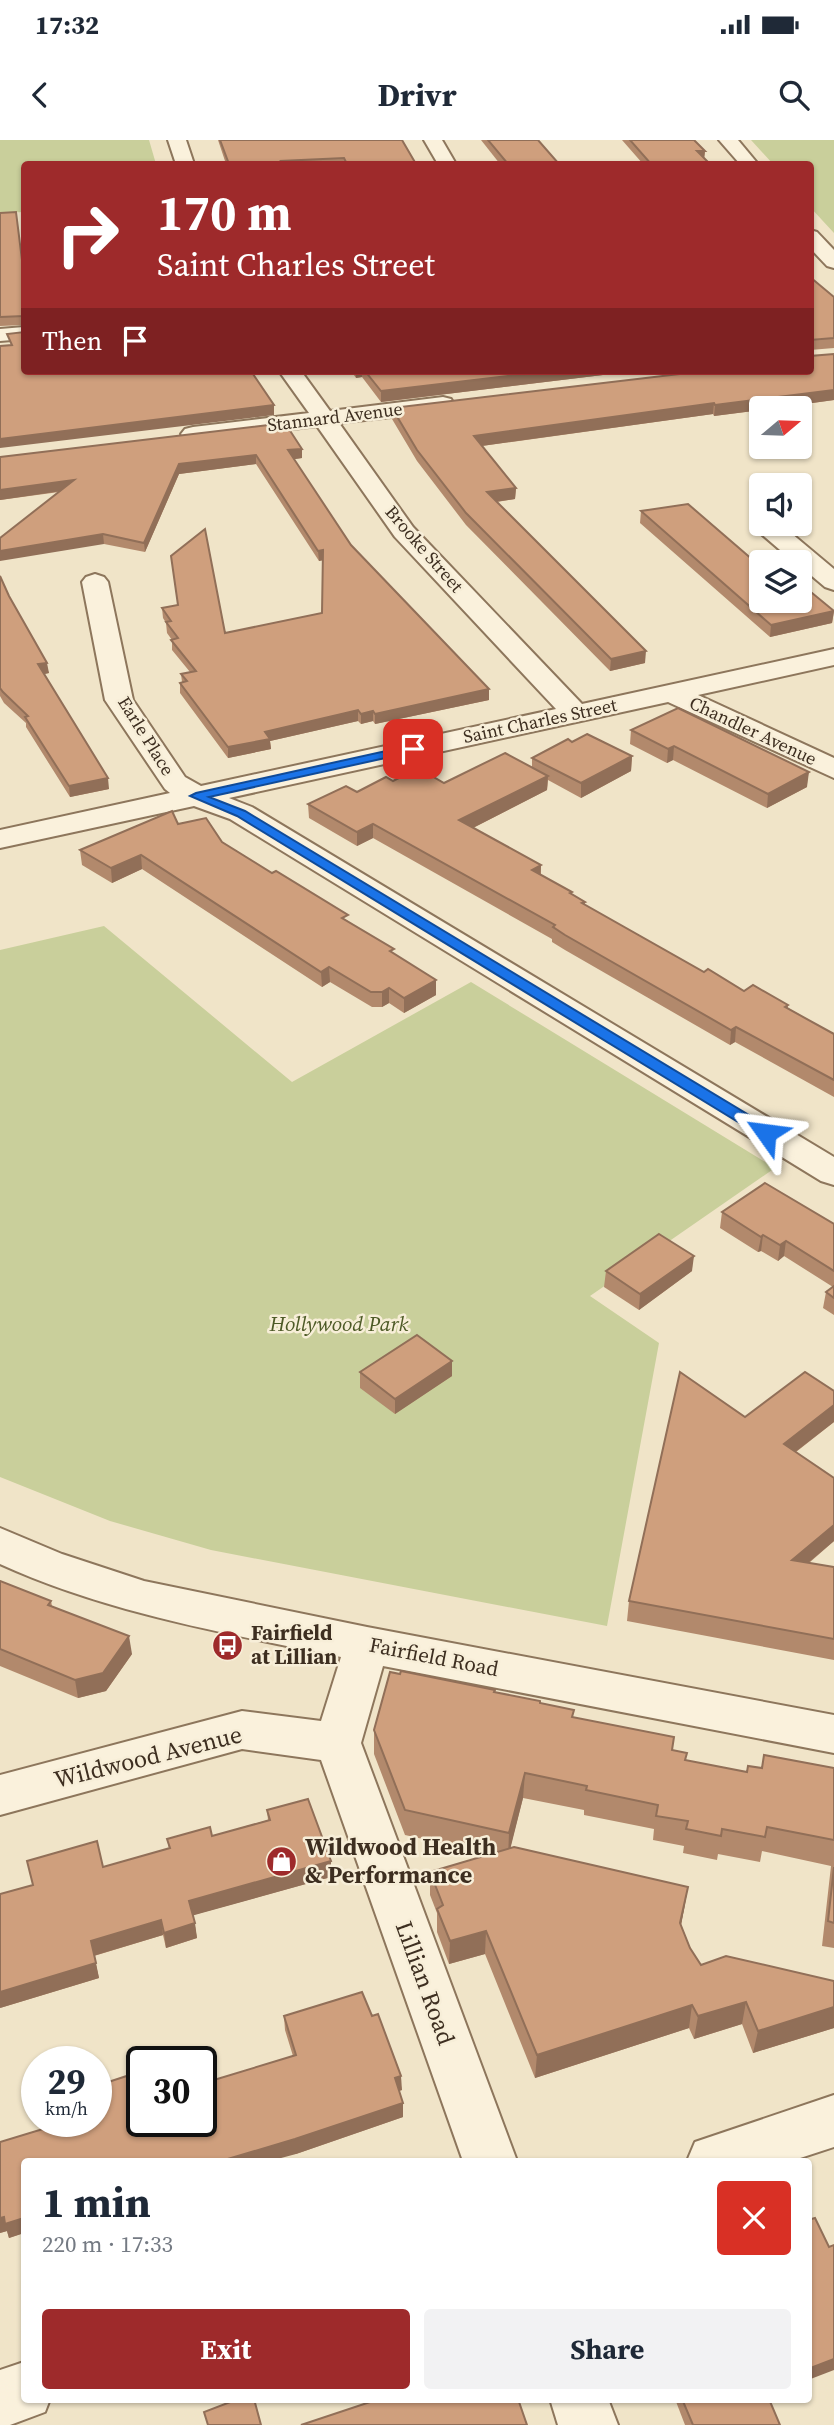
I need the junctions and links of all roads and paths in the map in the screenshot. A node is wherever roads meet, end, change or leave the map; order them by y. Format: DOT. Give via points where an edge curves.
graph roads {
  1 [pos="177,140"];
  2 [pos="433,140"];
  3 [pos="728,140"];
  4 [pos="184,161"];
  5 [pos="445,161"];
  6 [pos="746,161"];
  7 [pos="814,243"];
  8 [pos="834,262"];
  9 [pos="21,333"];
  10 [pos="0,335"];
  11 [pos="293,375"];
  12 [pos="471,400"];
  13 [pos="323,418"];
  14 [pos="175,437"];
  15 [pos="779,536"];
  16 [pos="95,582"];
  17 [pos="834,582"];
  18 [pos="834,657"];
  19 [pos="672,693"];
  20 [pos="575,713"];
  21 [pos="834,769"];
  22 [pos="196,796"];
  23 [pos="0,839"];
  24 [pos="834,1173"];
  25 [pos="0,1545"];
  26 [pos="367,1645"];
  27 [pos="834,1734"];
  28 [pos="338,1743"];
  29 [pos="0,1795"];
  30 [pos="834,2121"];
  31 [pos="489,2158"];
  32 [pos="723,2158"];
  33 [pos="21,2392"];
  34 [pos="0,2399"];
  35 [pos="580,2403"];
  36 [pos="588,2425"];
  1 -- 4 [label="street"];
  2 -- 5 [label="street"];
  3 -- 6 [label="street"];
  7 -- 8 [label="street"];
  9 -- 10 [label="street"];
  11 -- 13 [label="street, Brooke Street"];
  12 -- 13 [label="street, Stannard Avenue"];
  13 -- 14 [label="street, Stannard Avenue"];
  13 -- 20 [label="street, Brooke Street" via="404,532"];
  15 -- 17 [label="street"];
  16 -- 22 [label="street, Earle Place" via="120,700 175,783"];
  18 -- 19 [label="street, Saint Charles Street"];
  19 -- 20 [label="street, Saint Charles Street"];
  19 -- 21 [label="street, Chandler Avenue"];
  20 -- 22 [label="street, Saint Charles Street"];
  22 -- 23 [label="street, Saint Charles Street"];
  22 -- 24 [label="street" via="241,813"];
  25 -- 26 [label="street, Fairfield Road" via="144,1598"];
  26 -- 27 [label="street, Fairfield Road"];
  26 -- 28 [label="street"];
  28 -- 29 [label="street, Wildwood Avenue" via="242,1730"];
  28 -- 31 [label="street, Lillian Road"];
  30 -- 32 [label="street"];
  33 -- 34 [label="street"];
  35 -- 36 [label="street"];
}
